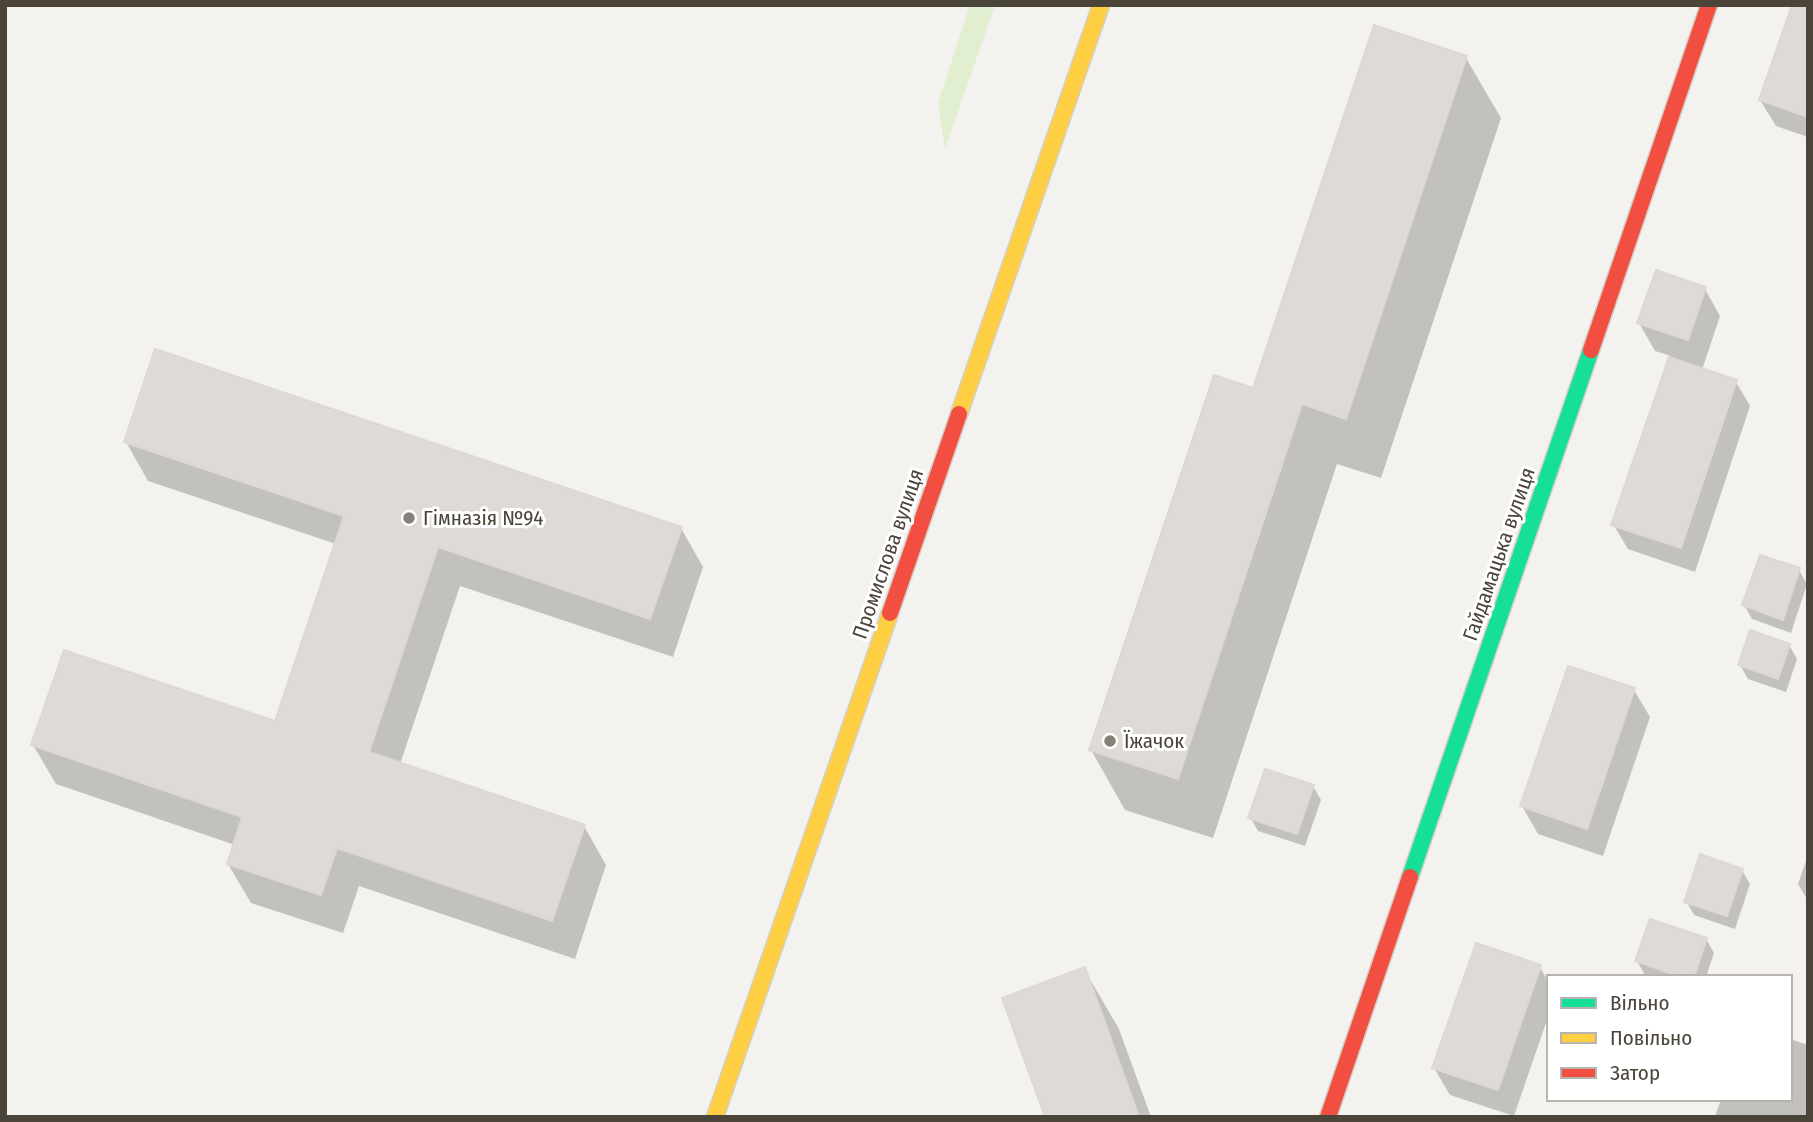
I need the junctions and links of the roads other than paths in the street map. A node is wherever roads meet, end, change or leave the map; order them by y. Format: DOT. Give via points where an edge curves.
graph roads {
  1 [pos="1101,5"];
  2 [pos="1709,5"];
  3 [pos="715,1117"];
  4 [pos="1328,1117"];
  1 -- 3 [label="street, Промислова вулиця"];
  2 -- 4 [label="street, Гайдамацька вулиця"];
}
